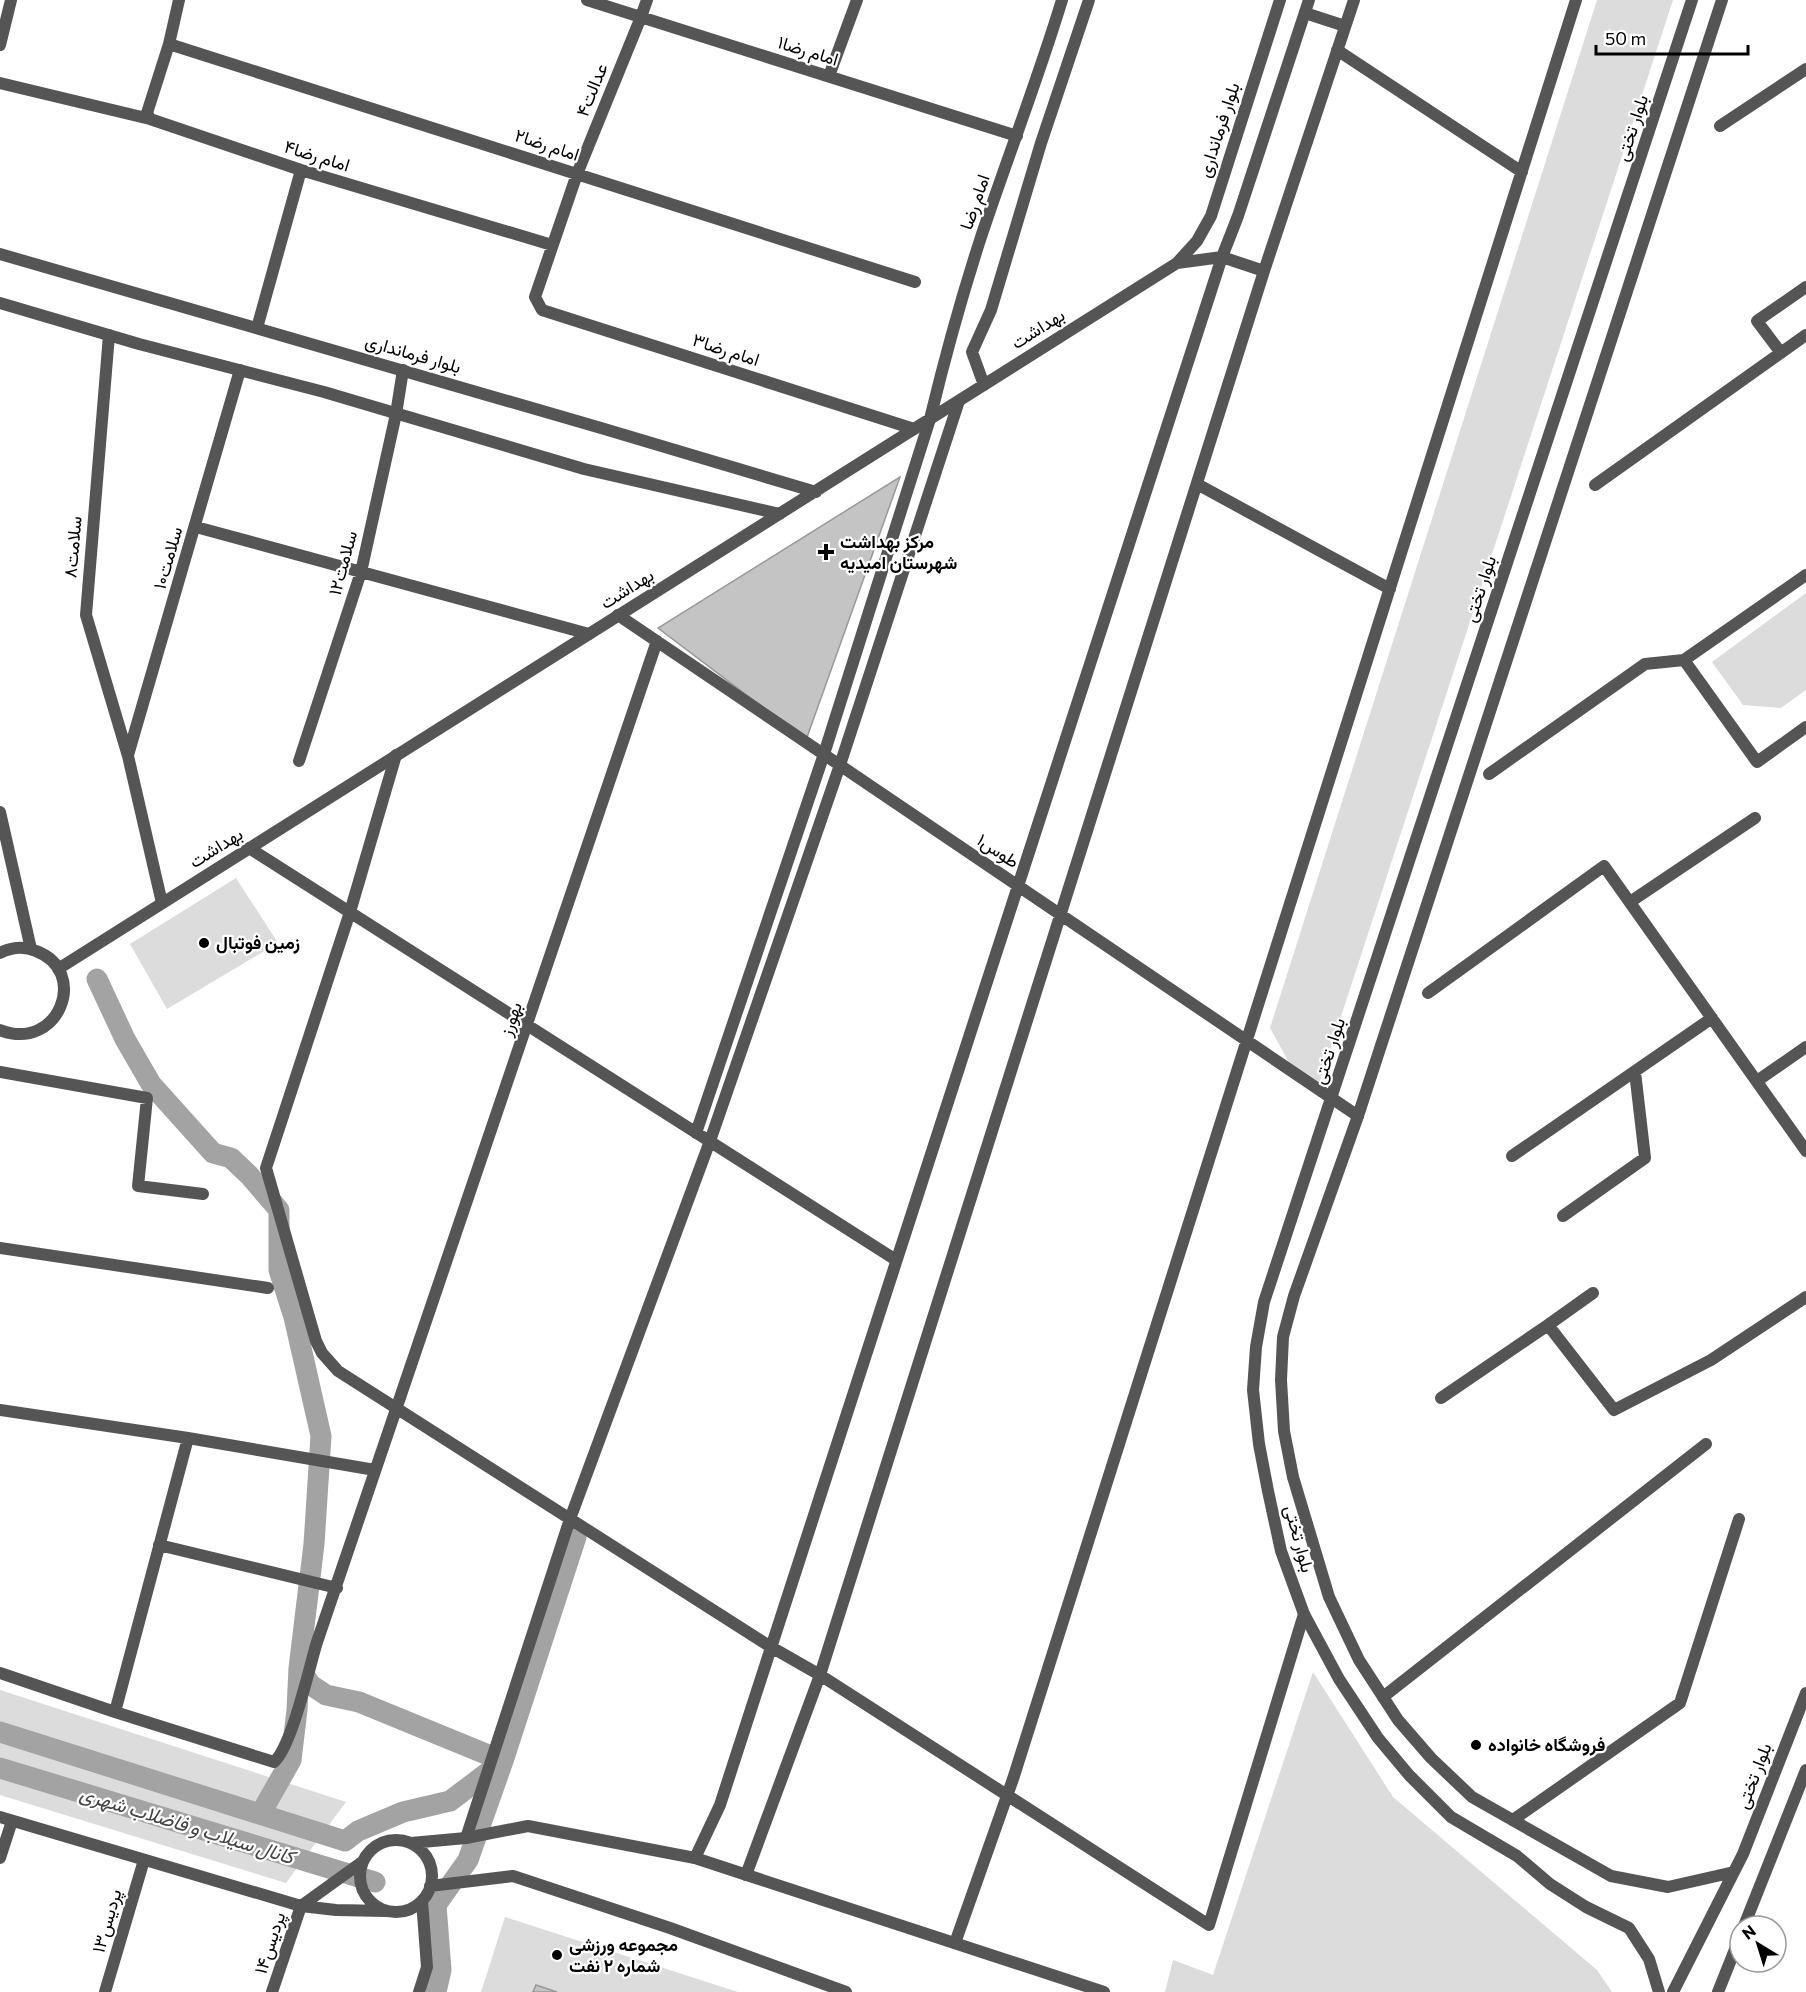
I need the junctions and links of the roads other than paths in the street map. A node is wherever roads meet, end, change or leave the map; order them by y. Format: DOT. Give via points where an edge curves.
graph roads {
  1 [pos="11,0"];
  2 [pos="179,0"];
  3 [pos="587,0"];
  4 [pos="647,0"];
  5 [pos="857,0"];
  6 [pos="1062,0"];
  7 [pos="1089,0"];
  8 [pos="1280,0"];
  9 [pos="1310,0"];
  10 [pos="1354,0"];
  11 [pos="1576,0"];
  12 [pos="1692,0"];
  13 [pos="1722,0"];
  14 [pos="1305,13"];
  15 [pos="641,17"];
  16 [pos="1345,26"];
  17 [pos="169,44"];
  18 [pos="0,45"];
  19 [pos="1337,50"];
  20 [pos="1806,69"];
  21 [pos="829,76"];
  22 [pos="0,83"];
  23 [pos="150,119"];
  24 [pos="1720,126"];
  25 [pos="1017,135"];
  26 [pos="301,170"];
  27 [pos="1522,172"];
  28 [pos="577,174"];
  29 [pos="552,245"];
  30 [pos="0,254"];
  31 [pos="1222,257"];
  32 [pos="1177,263"];
  33 [pos="1264,271"];
  34 [pos="915,282"];
  35 [pos="1806,287"];
  36 [pos="535,297"];
  37 [pos="0,303"];
  38 [pos="257,328"];
  39 [pos="109,335"];
  40 [pos="1806,335"];
  41 [pos="1781,353"];
  42 [pos="240,370"];
  43 [pos="403,370"];
  44 [pos="984,385"];
  45 [pos="959,401"];
  46 [pos="396,414"];
  47 [pos="930,419"];
  48 [pos="914,429"];
  49 [pos="1197,483"];
  50 [pos="1595,485"];
  51 [pos="816,492"];
  52 [pos="780,514"];
  53 [pos="196,527"];
  54 [pos="361,572"];
  55 [pos="1806,575"];
  56 [pos="1390,589"];
  57 [pos="618,615"];
  58 [pos="589,634"];
  59 [pos="657,641"];
  60 [pos="1683,660"];
  61 [pos="1806,727"];
  62 [pos="824,754"];
  63 [pos="396,755"];
  64 [pos="128,756"];
  65 [pos="299,761"];
  66 [pos="840,765"];
  67 [pos="1489,774"];
  68 [pos="0,812"];
  69 [pos="1755,818"];
  70 [pos="249,848"];
  71 [pos="1018,886"];
  72 [pos="1630,902"];
  73 [pos="162,903"];
  74 [pos="350,912"];
  75 [pos="1060,914"];
  76 [pos="31,949"];
  77 [pos="0,953"];
  78 [pos="58,969"];
  79 [pos="1428,993"];
  80 [pos="1712,1018"];
  81 [pos="528,1025"];
  82 [pos="0,1030"];
  83 [pos="1247,1041"];
  84 [pos="1806,1047"];
  85 [pos="0,1072"];
  86 [pos="1635,1072"];
  87 [pos="1756,1081"];
  88 [pos="1332,1098"];
  89 [pos="1358,1116"];
  90 [pos="696,1133"];
  91 [pos="710,1141"];
  92 [pos="1806,1151"];
  93 [pos="1512,1156"];
  94 [pos="203,1194"];
  95 [pos="1563,1216"];
  96 [pos="0,1248"];
  97 [pos="897,1260"];
  98 [pos="268,1288"];
  99 [pos="1593,1293"];
  100 [pos="1806,1296"];
  101 [pos="1548,1325"];
  102 [pos="1442,1398"];
  103 [pos="396,1408"];
  104 [pos="0,1410"];
  105 [pos="188,1438"];
  106 [pos="1706,1444"];
  107 [pos="375,1470"];
  108 [pos="570,1519"];
  109 [pos="1739,1519"];
  110 [pos="159,1545"];
  111 [pos="337,1588"];
  112 [pos="1304,1614"];
  113 [pos="771,1647"];
  114 [pos="0,1673"];
  115 [pos="820,1675"];
  116 [pos="1806,1693"];
  117 [pos="1383,1697"];
  118 [pos="115,1712"];
  119 [pos="1806,1770"];
  120 [pos="1008,1795"];
  121 [pos="6,1819"];
  122 [pos="1513,1820"];
  123 [pos="466,1838"];
  124 [pos="411,1843"];
  125 [pos="0,1858"];
  126 [pos="694,1858"];
  127 [pos="144,1860"];
  128 [pos="362,1862"];
  129 [pos="1734,1872"];
  130 [pos="746,1875"];
  131 [pos="430,1886"];
  132 [pos="422,1900"];
  133 [pos="301,1906"];
  134 [pos="392,1912"];
  135 [pos="1749,1914"];
  136 [pos="955,1943"];
  137 [pos="1728,1967"];
  138 [pos="105,1992"];
  139 [pos="273,1992"];
  140 [pos="419,1992"];
  141 [pos="846,1992"];
  142 [pos="1104,1992"];
  143 [pos="1659,1992"];
  144 [pos="1673,1992"];
  145 [pos="1718,1992"];
  1 -- 18 [label="street"];
  2 -- 17 [label="street"];
  3 -- 15 [label="street, امام رضا۱"];
  4 -- 15 [label="street, عدالت۴"];
  5 -- 21 [label="street"];
  6 -- 25 [label="street, امام رضا"];
  7 -- 44 [label="street" via="991,310 972,352"];
  8 -- 32 [label="street, بلوار فرمانداری" via="1211,216 1197,241"];
  9 -- 14 [label="street"];
  10 -- 16 [label="street"];
  11 -- 27 [label="street"];
  12 -- 88 [label="street, بلوار تختی"];
  13 -- 89 [label="street, بلوار تختی"];
  14 -- 16 [label="street"];
  14 -- 31 [label="street"];
  15 -- 21 [label="street, امام رضا۱"];
  15 -- 28 [label="street, عدالت۴"];
  16 -- 19 [label="street"];
  17 -- 23 [label="street" via="147,113"];
  17 -- 28 [label="street, امام رضا۲"];
  19 -- 27 [label="street"];
  19 -- 33 [label="street"];
  20 -- 24 [label="street"];
  21 -- 25 [label="street, امام رضا۱"];
  22 -- 23 [label="street, امام رضا۴"];
  23 -- 26 [label="street, امام رضا۴"];
  25 -- 47 [label="street, امام رضا" via="982,234"];
  26 -- 29 [label="street, امام رضا۴"];
  26 -- 38 [label="street"];
  27 -- 56 [label="street"];
  28 -- 29 [label="street, عدالت۴"];
  28 -- 34 [label="street, امام رضا۲"];
  29 -- 36 [label="street, عدالت۴"];
  30 -- 38 [label="street, بلوار فرمانداری"];
  31 -- 32 [label="street, بهداشت"];
  31 -- 33 [label="street"];
  31 -- 71 [label="street"];
  32 -- 44 [label="street, بهداشت"];
  33 -- 49 [label="street"];
  35 -- 41 [label="street" via="1757,321"];
  36 -- 48 [label="street, امام رضا۳" via="542,310"];
  37 -- 39 [label="street"];
  38 -- 43 [label="street, بلوار فرمانداری"];
  39 -- 42 [label="street"];
  39 -- 64 [label="street, سلامت۸" via="86,615"];
  40 -- 41 [label="street"];
  41 -- 50 [label="street"];
  42 -- 46 [label="street"];
  42 -- 53 [label="street, سلامت۱۰"];
  43 -- 46 [label="street, سلامت۱۲"];
  43 -- 51 [label="street, بلوار فرمانداری"];
  44 -- 45 [label="street, بهداشت"];
  45 -- 47 [label="street, بهداشت"];
  45 -- 66 [label="street"];
  46 -- 52 [label="street" via="584,469"];
  46 -- 54 [label="street, سلامت۱۲"];
  47 -- 48 [label="street, بهداشت"];
  47 -- 62 [label="street, امام رضا"];
  48 -- 51 [label="street, بهداشت"];
  49 -- 56 [label="street"];
  49 -- 75 [label="street"];
  51 -- 52 [label="street, بهداشت"];
  52 -- 57 [label="street, بهداشت"];
  53 -- 54 [label="street"];
  53 -- 64 [label="street, سلامت۱۰"];
  54 -- 58 [label="street"];
  54 -- 65 [label="street, سلامت۱۲"];
  55 -- 60 [label="street"];
  56 -- 83 [label="street"];
  57 -- 58 [label="street, بهداشت"];
  57 -- 59 [label="street, طوس۱"];
  58 -- 63 [label="street, بهداشت"];
  59 -- 62 [label="street, طوس۱"];
  59 -- 81 [label="street, بهورز"];
  60 -- 61 [label="street" via="1757,762"];
  60 -- 67 [label="street" via="1645,664"];
  62 -- 66 [label="street, طوس۱"];
  62 -- 90 [label="street, امام رضا"];
  63 -- 70 [label="street, بهداشت"];
  63 -- 74 [label="street"];
  64 -- 73 [label="street, سلامت۸"];
  66 -- 71 [label="street, طوس۱"];
  66 -- 91 [label="street"];
  68 -- 76 [label="street"];
  69 -- 72 [label="street"];
  70 -- 73 [label="street, بهداشت"];
  70 -- 74 [label="street"];
  71 -- 75 [label="street, طوس۱"];
  71 -- 97 [label="street"];
  72 -- 79 [label="street" via="1604,866"];
  72 -- 80 [label="street"];
  73 -- 78 [label="street, بهداشت"];
  74 -- 81 [label="street"];
  74 -- 103 [label="street" via="266,1168 322,1353 338,1371"];
  75 -- 83 [label="street, طوس۱"];
  75 -- 115 [label="street"];
  76 -- 77 [label="street" via="19,947"];
  76 -- 78 [label="street" via="51,959"];
  78 -- 82 [label="street" via="64,990 59,1012 52,1022 21,1035"];
  80 -- 86 [label="street"];
  80 -- 87 [label="street"];
  81 -- 90 [label="street"];
  81 -- 103 [label="street, بهورز"];
  83 -- 88 [label="street, طوس۱"];
  83 -- 120 [label="street"];
  84 -- 87 [label="street"];
  85 -- 94 [label="street" via="147,1098 138,1186"];
  86 -- 93 [label="street"];
  86 -- 95 [label="street" via="1646,1158"];
  87 -- 92 [label="street"];
  88 -- 89 [label="street, طوس۱"];
  88 -- 112 [label="street, بلوار تختی" via="1264,1302 1253,1390 1259,1444 1281,1551"];
  89 -- 117 [label="street, بلوار تختی" via="1294,1296 1284,1337 1281,1380 1284,1431 1293,1478 1329,1597 1359,1660"];
  90 -- 91 [label="street"];
  91 -- 97 [label="street"];
  91 -- 108 [label="street"];
  96 -- 98 [label="street"];
  97 -- 113 [label="street"];
  99 -- 101 [label="street"];
  100 -- 101 [label="street" via="1711,1360 1614,1410"];
  101 -- 102 [label="street"];
  103 -- 107 [label="street, بهورز"];
  103 -- 108 [label="street"];
  104 -- 105 [label="street"];
  105 -- 107 [label="street"];
  105 -- 110 [label="street"];
  106 -- 117 [label="street"];
  107 -- 111 [label="street, بهورز"];
  108 -- 113 [label="street"];
  108 -- 123 [label="street"];
  109 -- 122 [label="street" via="1680,1703"];
  110 -- 111 [label="street"];
  110 -- 118 [label="street"];
  111 -- 118 [label="street, بهورز" via="289,1738 274,1762"];
  112 -- 120 [label="street" via="1209,1925"];
  112 -- 143 [label="street, بلوار تختی" via="1346,1689 1378,1738 1409,1775 1451,1817 1516,1856 1586,1907 1629,1928 1649,1959"];
  113 -- 115 [label="street"];
  113 -- 126 [label="street" via="720,1805"];
  114 -- 118 [label="street"];
  115 -- 120 [label="street"];
  115 -- 130 [label="street"];
  116 -- 129 [label="street, بلوار تختی"];
  117 -- 122 [label="street, بلوار تختی" via="1431,1758 1472,1797"];
  119 -- 135 [label="street"];
  120 -- 136 [label="street"];
  121 -- 125 [label="street"];
  121 -- 127 [label="street"];
  122 -- 129 [label="street, بلوار تختی" via="1611,1876 1668,1887"];
  123 -- 124 [label="street"];
  123 -- 126 [label="street" via="528,1826"];
  124 -- 128 [label="street" via="383,1842"];
  124 -- 131 [label="street" via="429,1862"];
  126 -- 130 [label="street"];
  127 -- 133 [label="street"];
  127 -- 138 [label="street, پردیس۱۳"];
  128 -- 133 [label="street"];
  128 -- 134 [label="street" via="364,1894 376,1906"];
  129 -- 144 [label="street, بلوار تختی"];
  130 -- 136 [label="street"];
  131 -- 132 [label="street"];
  131 -- 141 [label="street" via="513,1876"];
  132 -- 134 [label="street" via="408,1910"];
  132 -- 140 [label="street" via="427,1967"];
  133 -- 134 [label="street"];
  133 -- 139 [label="street, پردیس۱۴"];
  136 -- 142 [label="street"];
  137 -- 145 [label="street"];
}
